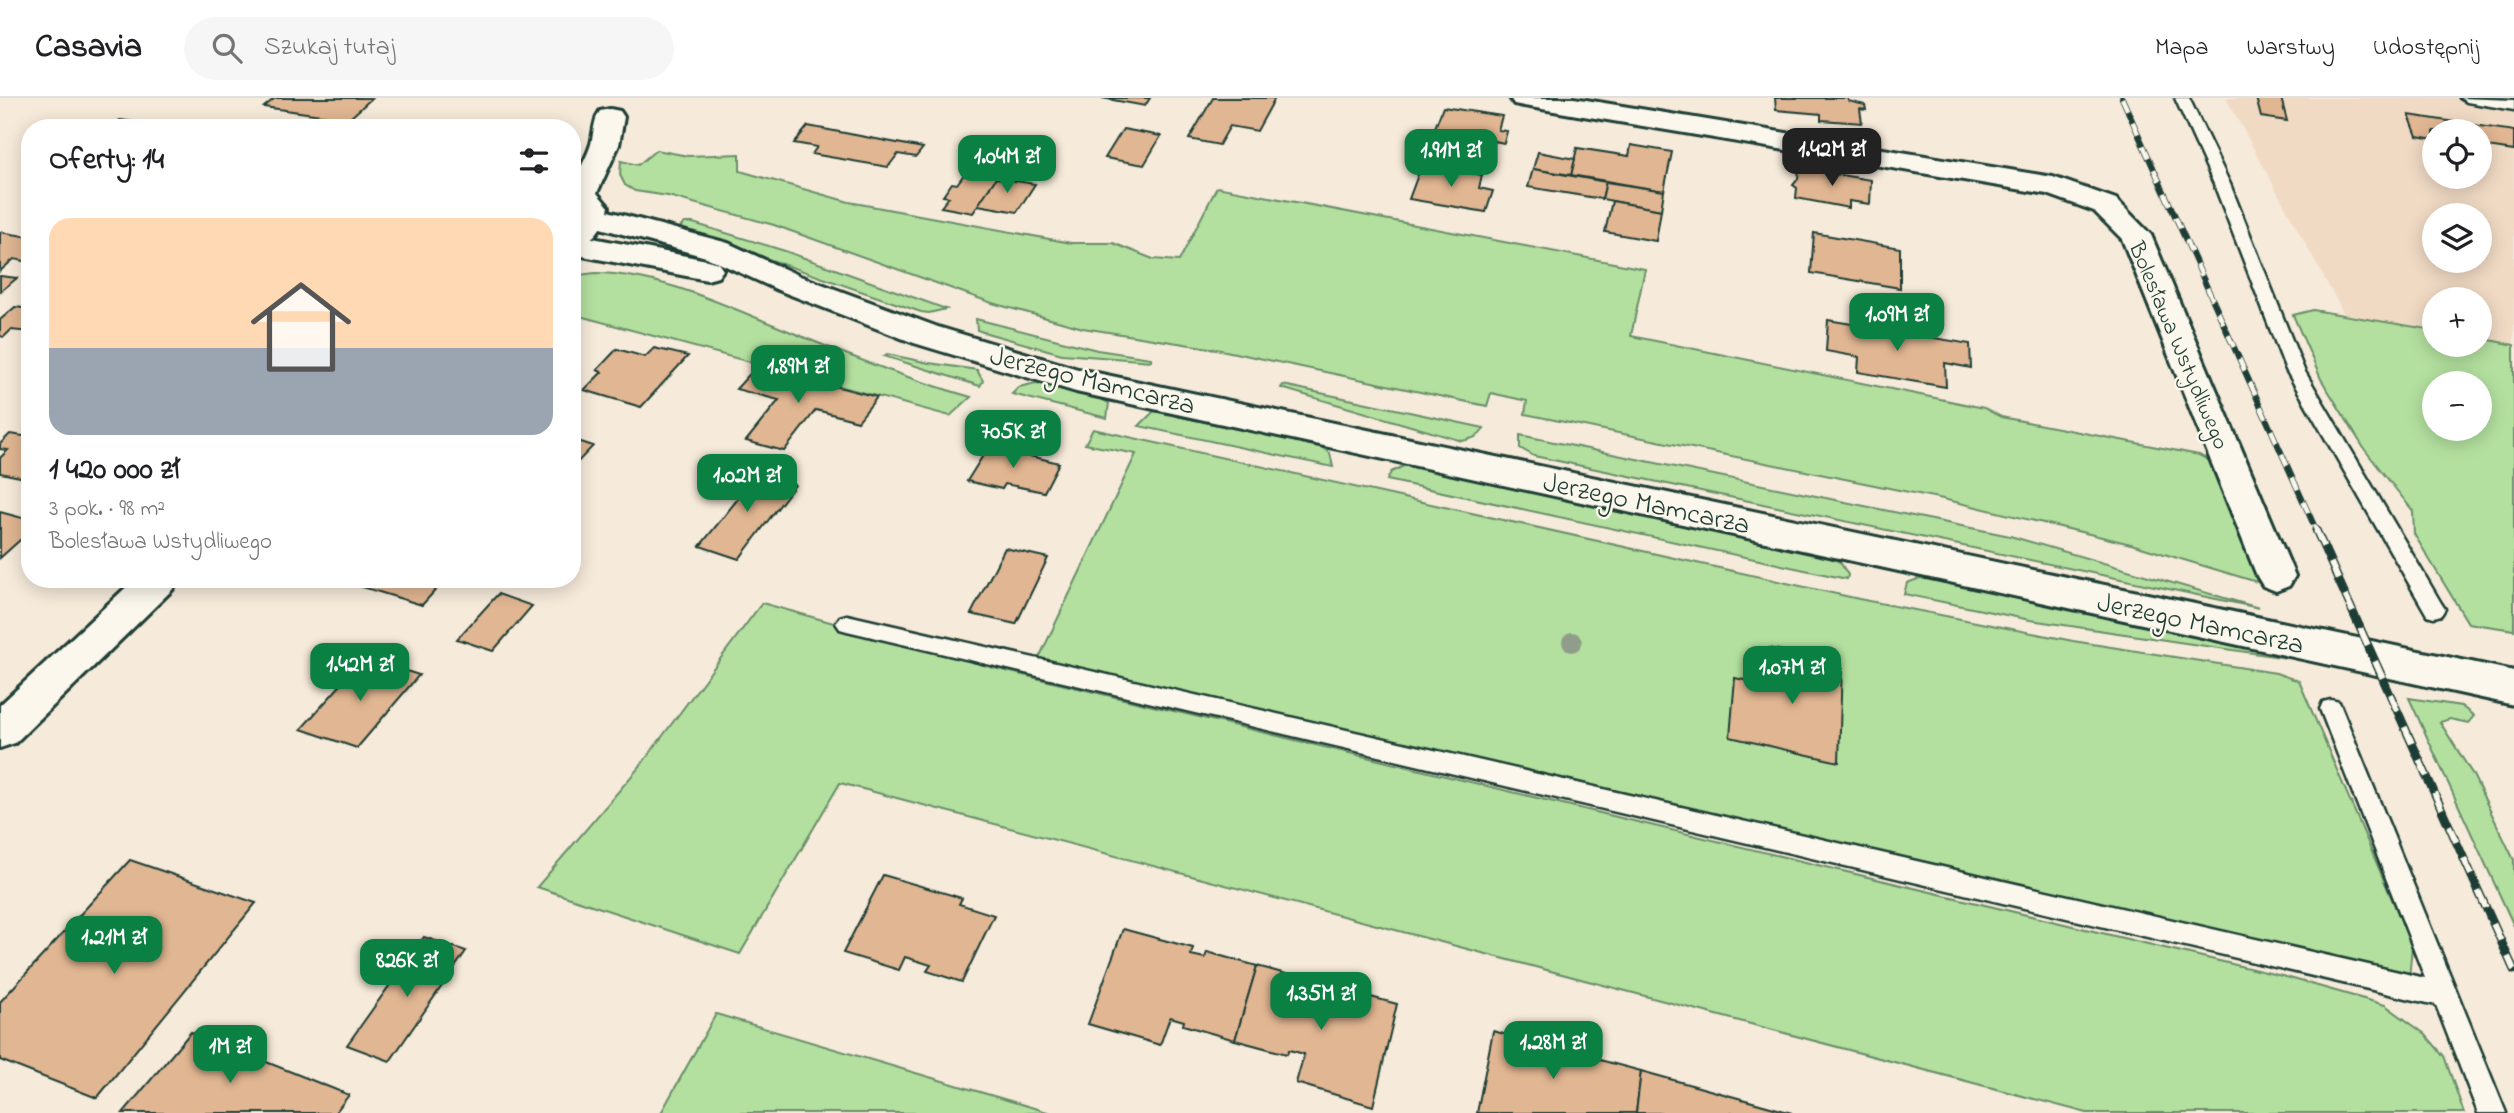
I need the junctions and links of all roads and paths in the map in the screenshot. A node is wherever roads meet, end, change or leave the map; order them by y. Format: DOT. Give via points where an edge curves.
graph roads {
  1 [pos="2182,98"];
  2 [pos="2467,98"];
  3 [pos="1540,99"];
  4 [pos="2514,105"];
  5 [pos="617,107"];
  6 [pos="581,140"];
  7 [pos="582,201"];
  8 [pos="581,234"];
  9 [pos="581,244"];
  10 [pos="789,283"];
  11 [pos="2276,576"];
  12 [pos="151,588"];
  13 [pos="2434,609"];
  14 [pos="847,623"];
  15 [pos="2514,688"];
  16 [pos="2331,709"];
  17 [pos="0,731"];
  18 [pos="2444,994"];
  19 [pos="2492,1113"];
  1 -- 13 [label="lane" via="2222,184 2295,370"];
  2 -- 4 [label="lane"];
  3 -- 11 [label="street, Bolesława Wstydliwego" via="2053,186 2105,205 2136,235"];
  5 -- 6 [label="street"];
  5 -- 7 [label="street"];
  7 -- 8 [label="street" via="585,230"];
  7 -- 10 [label="street, Jerzego Mamcarza" via="717,250"];
  9 -- 10 [label="street, Jerzego Mamcarza"];
  10 -- 15 [label="street, Jerzego Mamcarza" via="926,335 1076,380"];
  12 -- 17 [label="street"];
  14 -- 18 [label="lane"];
  16 -- 18 [label="lane"];
  18 -- 19 [label="lane"];
}
